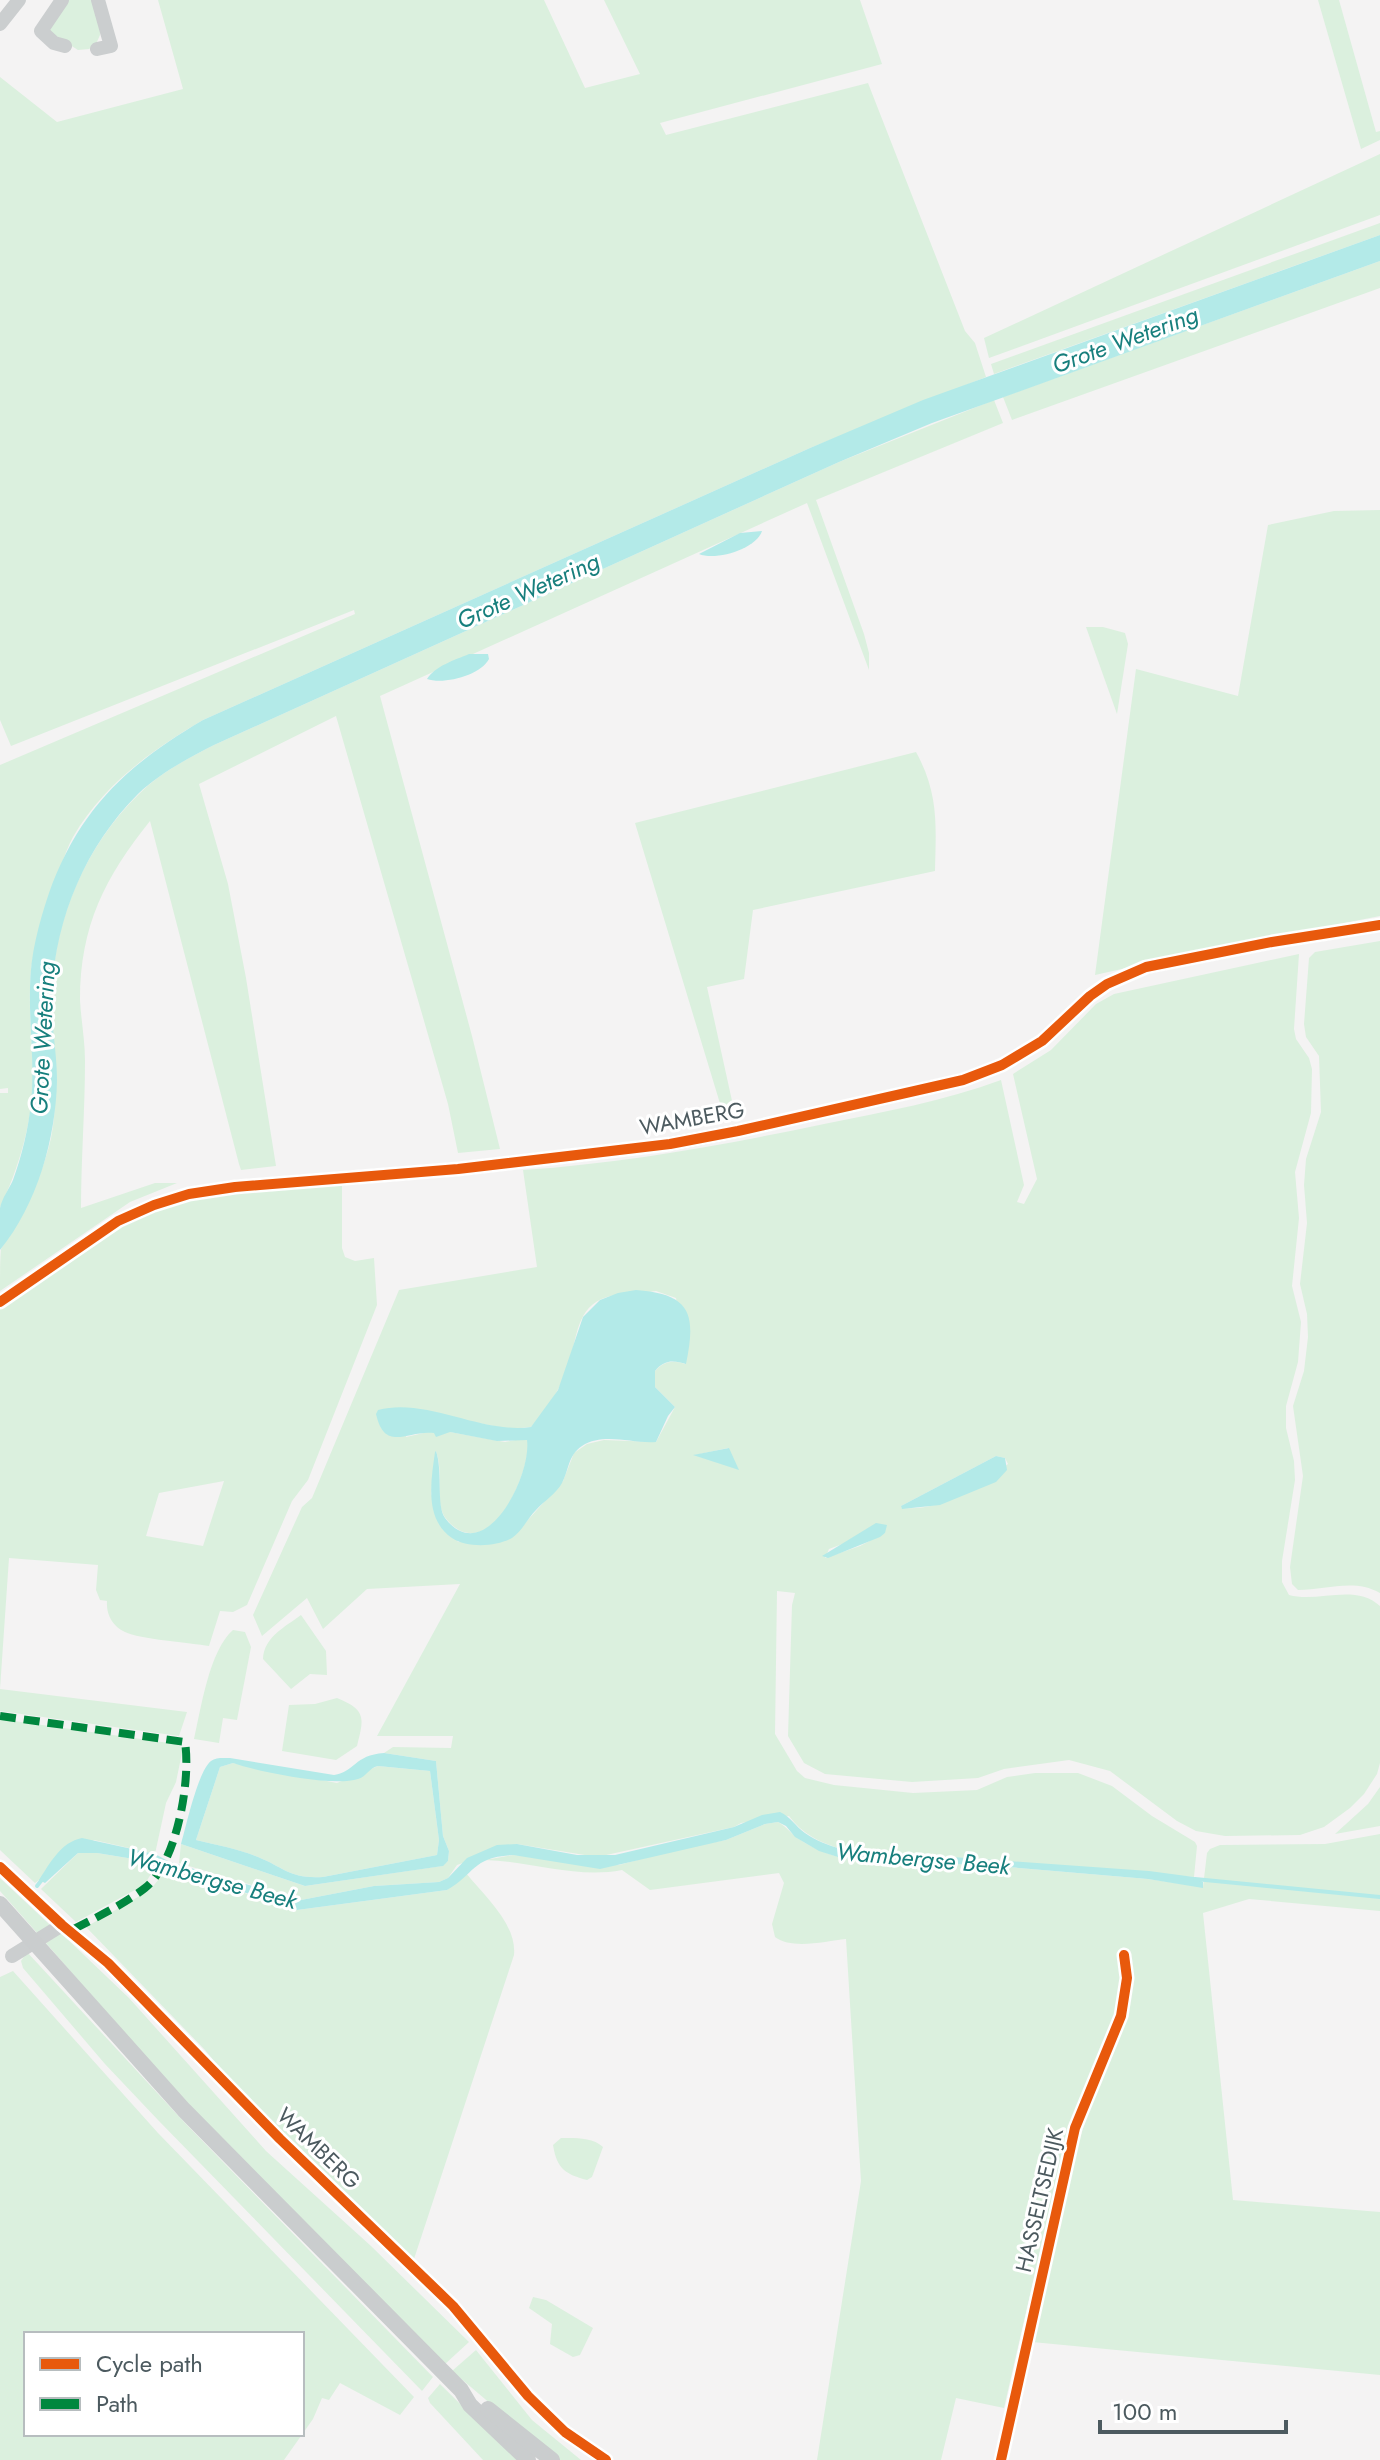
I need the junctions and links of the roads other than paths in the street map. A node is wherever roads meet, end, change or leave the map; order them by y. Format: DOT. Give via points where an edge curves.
graph roads {
  1 [pos="19,0"];
  2 [pos="62,0"];
  3 [pos="98,0"];
  4 [pos="0,24"];
  5 [pos="65,46"];
  6 [pos="97,49"];
  7 [pos="1380,925"];
  8 [pos="0,1302"];
  9 [pos="0,1867"];
  10 [pos="0,1904"];
  11 [pos="62,1925"];
  12 [pos="34,1944"];
  13 [pos="1124,1955"];
  14 [pos="12,1956"];
  15 [pos="461,2390"];
  16 [pos="528,2460"];
  17 [pos="552,2460"];
  18 [pos="606,2460"];
  19 [pos="1001,2460"];
  1 -- 4 [label="street"];
  2 -- 5 [label="street" via="41,31"];
  3 -- 6 [label="street" via="111,46"];
  7 -- 8 [label="street, WAMBERG" via="1146,967 1107,984 1042,1041 1002,1065 963,1080 738,1131 458,1169 189,1194 118,1221"];
  9 -- 11 [label="street, WAMBERG"];
  10 -- 12 [label="main road"];
  11 -- 12 [label="street"];
  11 -- 18 [label="street, WAMBERG" via="108,1963 453,2306 528,2396 565,2432"];
  12 -- 14 [label="street"];
  12 -- 15 [label="main road" via="184,2110"];
  13 -- 19 [label="street, HASSELTSEDIJK" via="1127,1978 1121,2016 1075,2128"];
  15 -- 16 [label="main road"];
  15 -- 17 [label="main road"];
}
